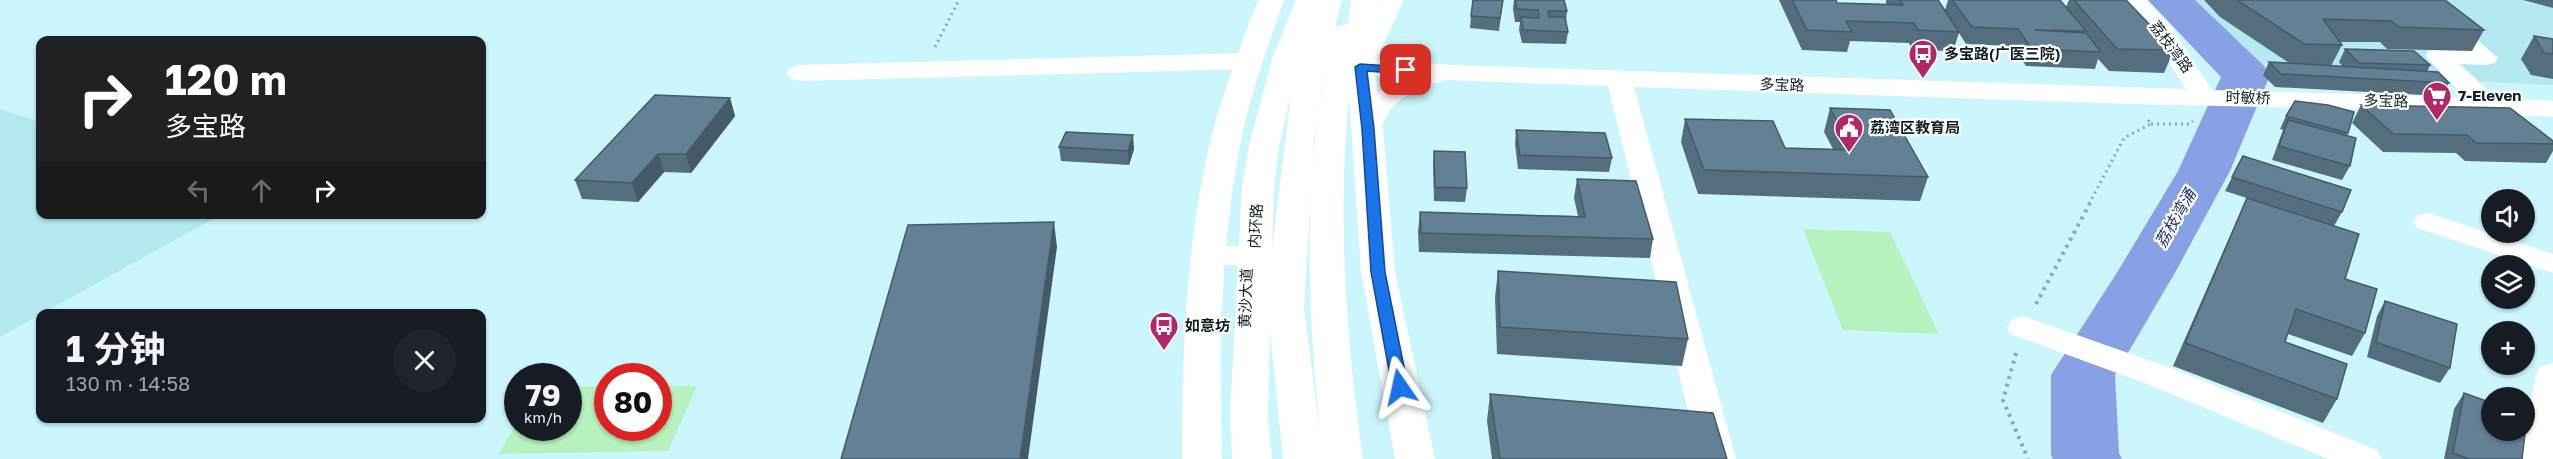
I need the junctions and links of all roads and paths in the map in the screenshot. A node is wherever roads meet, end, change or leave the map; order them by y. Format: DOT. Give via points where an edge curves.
graph roads {
  1 [pos="959,0"];
  2 [pos="1271,0"];
  3 [pos="1307,0"];
  4 [pos="1329,0"];
  5 [pos="1354,0"];
  6 [pos="1364,0"];
  7 [pos="1391,0"];
  8 [pos="2133,0"];
  9 [pos="2417,0"];
  10 [pos="1291,34"];
  11 [pos="1248,61"];
  12 [pos="1360,67"];
  13 [pos="923,69"];
  14 [pos="799,73"];
  15 [pos="1451,73"];
  16 [pos="1619,80"];
  17 [pos="2133,96"];
  18 [pos="2204,97"];
  19 [pos="2291,98"];
  20 [pos="2488,105"];
  21 [pos="2553,109"];
  22 [pos="1368,129"];
  23 [pos="2428,222"];
  24 [pos="1208,255"];
  25 [pos="1248,255"];
  26 [pos="2553,264"];
  27 [pos="1378,272"];
  28 [pos="2036,331"];
  29 [pos="2553,374"];
  30 [pos="1202,459"];
  31 [pos="1247,459"];
  32 [pos="1252,459"];
  33 [pos="1303,459"];
  34 [pos="1343,459"];
  35 [pos="1414,459"];
  36 [pos="1718,459"];
  37 [pos="2028,459"];
  38 [pos="2364,459"];
  39 [pos="2538,459"];
  1 -- 13 [label="path"];
  2 -- 11 [label="main road"];
  3 -- 10 [label="main road, 黄沙大道"];
  3 -- 32 [label="main road, 内环路" via="1286,59 1258,187 1249,416"];
  4 -- 33 [label="main road" via="1304,107 1289,250 1286,308"];
  5 -- 34 [label="main road" via="1341,55 1329,140 1326,225 1332,380"];
  6 -- 12 [label="main road"];
  7 -- 12 [label="main road"];
  8 -- 18 [label="street, 荔枝湾路" via="2162,31"];
  9 -- 20 [label="street" via="2486,58 2437,56"];
  10 -- 12 [label="street, 多宝路" via="1314,52"];
  10 -- 25 [label="main road, 黄沙大道" via="1259,153"];
  11 -- 13 [label="street"];
  11 -- 24 [label="main road" via="1227,139"];
  12 -- 15 [label="street, 多宝路"];
  12 -- 22 [label="main road"];
  13 -- 14 [label="street"];
  15 -- 16 [label="street, 多宝路"];
  15 -- 22 [label="street" via="1428,76 1388,98 1377,109"];
  16 -- 17 [label="street, 多宝路"];
  16 -- 36 [label="street"];
  17 -- 18 [label="street, 多宝路"];
  17 -- 28 [label="path" via="2151,124 2124,138"];
  18 -- 19 [label="street, 时敏桥"];
  19 -- 20 [label="street, 多宝路"];
  20 -- 21 [label="street, 多宝路"];
  22 -- 27 [label="main road"];
  23 -- 26 [label="street"];
  24 -- 25 [label="street"];
  24 -- 30 [label="main road"];
  25 -- 27 [label="main road" via="1284,241 1330,240 1367,257"];
  25 -- 31 [label="main road, 黄沙大道" via="1244,372"];
  27 -- 35 [label="main road"];
  28 -- 37 [label="path" via="2003,400"];
  28 -- 38 [label="street"];
  29 -- 39 [label="street"];
}
